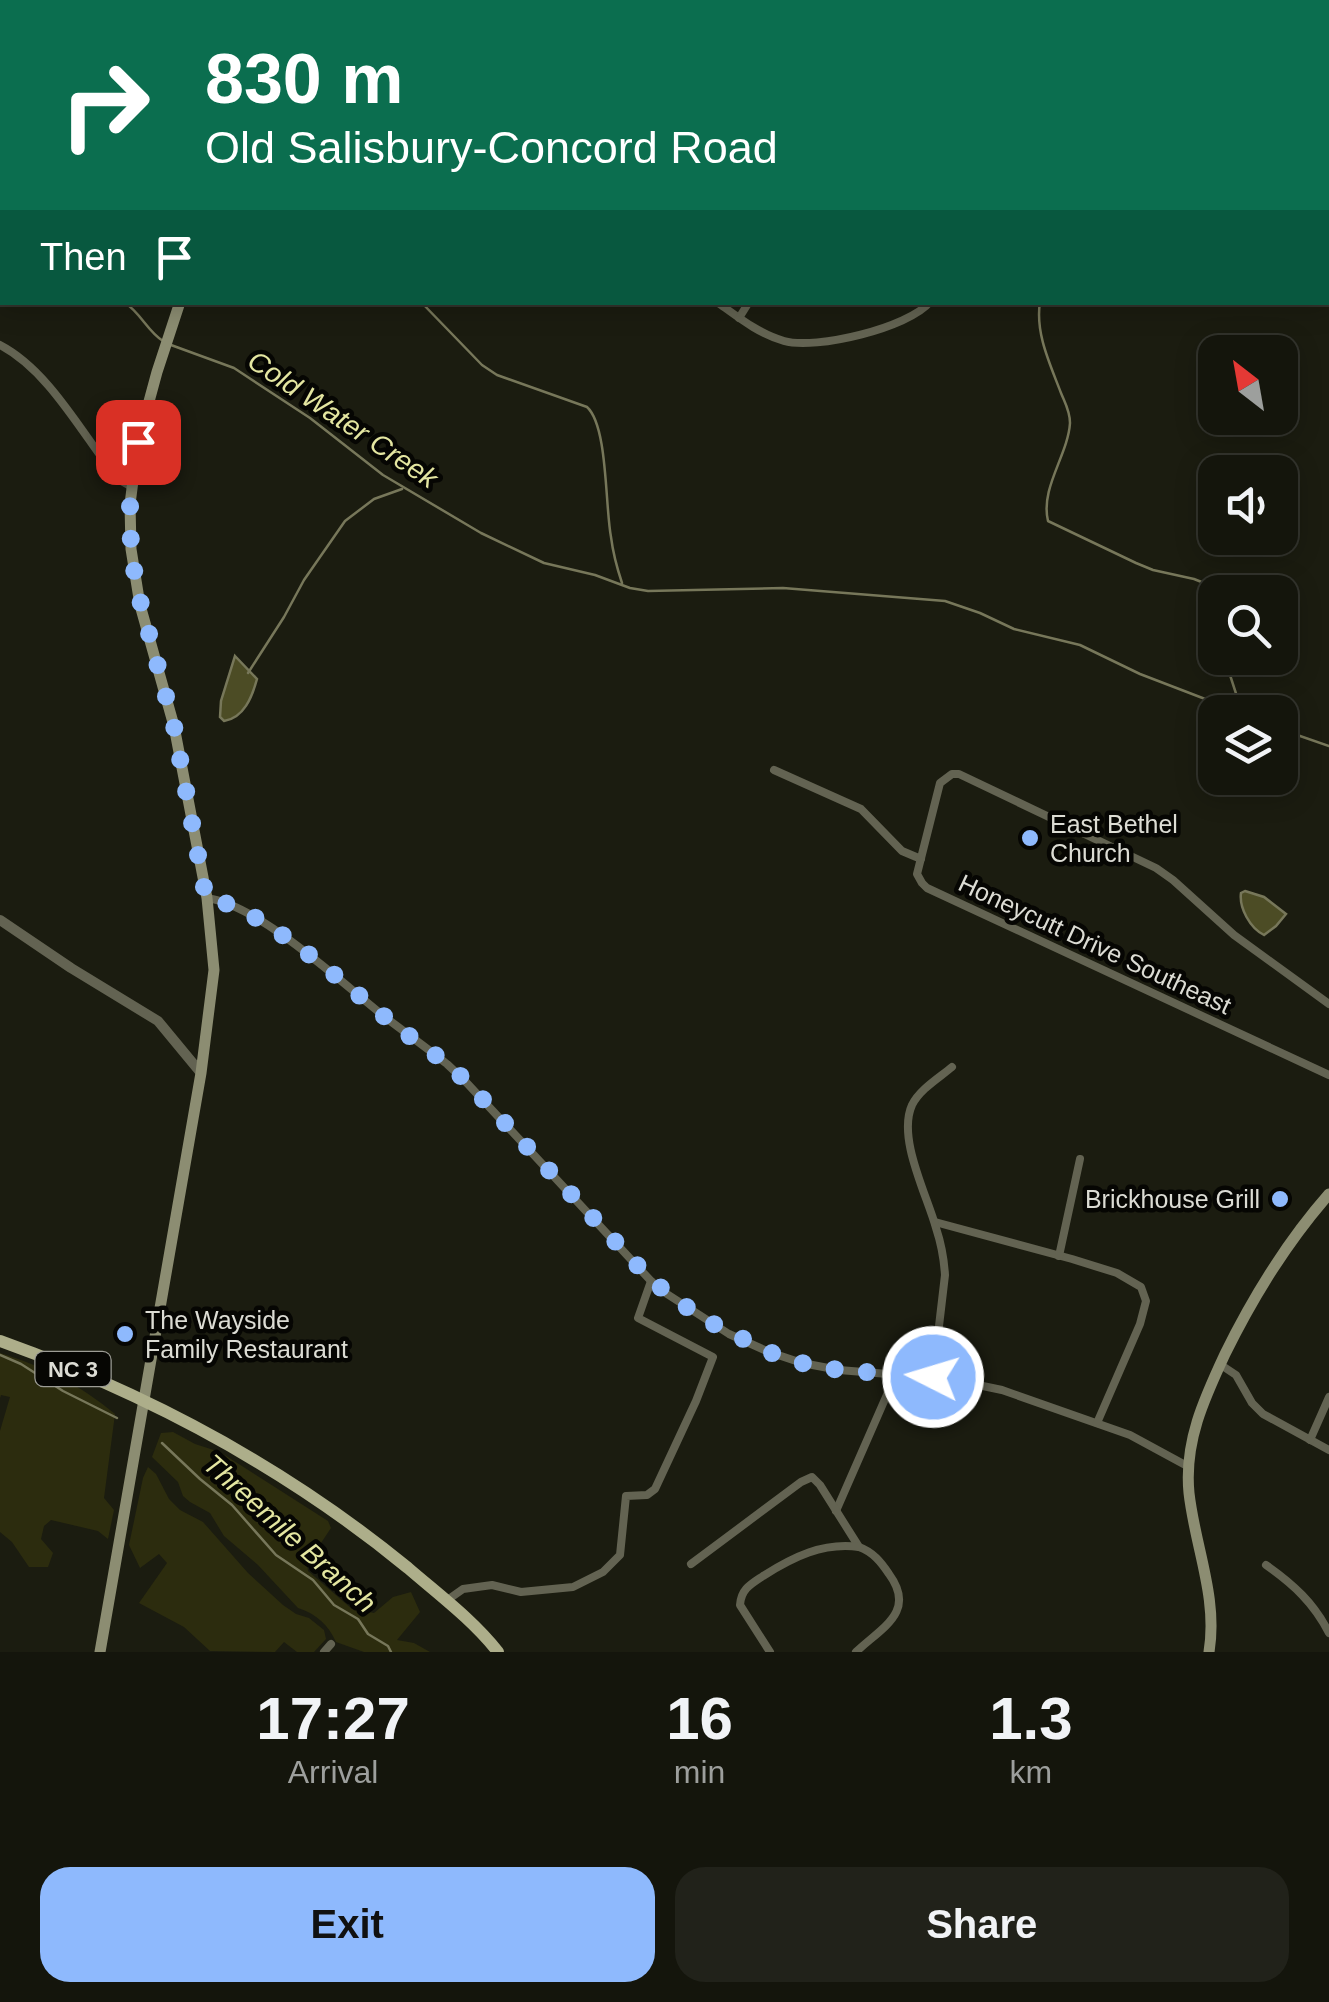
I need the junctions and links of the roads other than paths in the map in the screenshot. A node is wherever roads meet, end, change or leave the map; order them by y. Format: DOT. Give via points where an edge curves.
graph roads {
  1 [pos="179,305"];
  2 [pos="721,305"];
  3 [pos="748,305"];
  4 [pos="927,305"];
  5 [pos="739,318"];
  6 [pos="0,345"];
  7 [pos="132,487"];
  8 [pos="774,770"];
  9 [pos="921,859"];
  10 [pos="206,898"];
  11 [pos="0,920"];
  12 [pos="1329,1004"];
  13 [pos="952,1067"];
  14 [pos="200,1073"];
  15 [pos="1329,1075"];
  16 [pos="1080,1160"];
  17 [pos="1329,1194"];
  18 [pos="934,1222"];
  19 [pos="1060,1256"];
  20 [pos="652,1281"];
  21 [pos="0,1341"];
  22 [pos="1220,1364"];
  23 [pos="896,1374"];
  24 [pos="933,1377"];
  25 [pos="1329,1396"];
  26 [pos="144,1400"];
  27 [pos="1097,1424"];
  28 [pos="1310,1440"];
  29 [pos="1329,1450"];
  30 [pos="1188,1467"];
  31 [pos="836,1511"];
  32 [pos="860,1547"];
  33 [pos="692,1564"];
  34 [pos="1266,1565"];
  35 [pos="446,1601"];
  36 [pos="1329,1633"];
  37 [pos="100,1652"];
  38 [pos="498,1652"];
  39 [pos="770,1652"];
  40 [pos="856,1652"];
  41 [pos="1210,1652"];
  1 -- 7 [label="main road" via="138,443"];
  2 -- 5 [label="street"];
  3 -- 5 [label="street"];
  4 -- 5 [label="street" via="890,326 810,344 780,340"];
  6 -- 7 [label="street" via="32,370 118,479"];
  7 -- 10 [label="main road" via="137,589 174,726"];
  8 -- 9 [label="street" via="860,809 902,851"];
  9 -- 12 [label="street" via="940,783 959,774 1156,868"];
  9 -- 15 [label="street, Honeycutt Drive Southeast" via="919,879 932,891"];
  10 -- 14 [label="main road" via="214,970"];
  10 -- 20 [label="street" via="224,900 288,940 447,1064"];
  11 -- 14 [label="street" via="158,1021"];
  13 -- 18 [label="street" via="918,1096 909,1117 913,1156"];
  14 -- 26 [label="main road"];
  16 -- 19 [label="street"];
  17 -- 22 [label="main road" via="1264,1280"];
  18 -- 19 [label="street"];
  18 -- 24 [label="street" via="945,1275"];
  19 -- 27 [label="street" via="1128,1278 1145,1295 1140,1324"];
  20 -- 23 [label="street" via="700,1317 769,1352 839,1370"];
  20 -- 35 [label="street" via="638,1318 713,1356 655,1489 626,1496 620,1555 572,1587 521,1592 492,1585 463,1589"];
  21 -- 26 [label="main road, NC 3"];
  22 -- 28 [label="street" via="1263,1414"];
  22 -- 30 [label="main road" via="1194,1428"];
  23 -- 24 [label="street"];
  23 -- 31 [label="street"];
  24 -- 27 [label="street" via="1002,1390"];
  25 -- 28 [label="street"];
  26 -- 35 [label="main road, NC 3" via="302,1490"];
  26 -- 37 [label="main road"];
  27 -- 30 [label="street"];
  28 -- 29 [label="street"];
  30 -- 41 [label="main road" via="1212,1612"];
  31 -- 32 [label="street"];
  31 -- 33 [label="street" via="820,1485 807,1478"];
  32 -- 39 [label="street" via="794,1556 746,1588 740,1605"];
  32 -- 40 [label="street" via="880,1560 900,1597 890,1622"];
  34 -- 36 [label="street" via="1300,1592"];
  35 -- 38 [label="main road, NC 3"];
}
